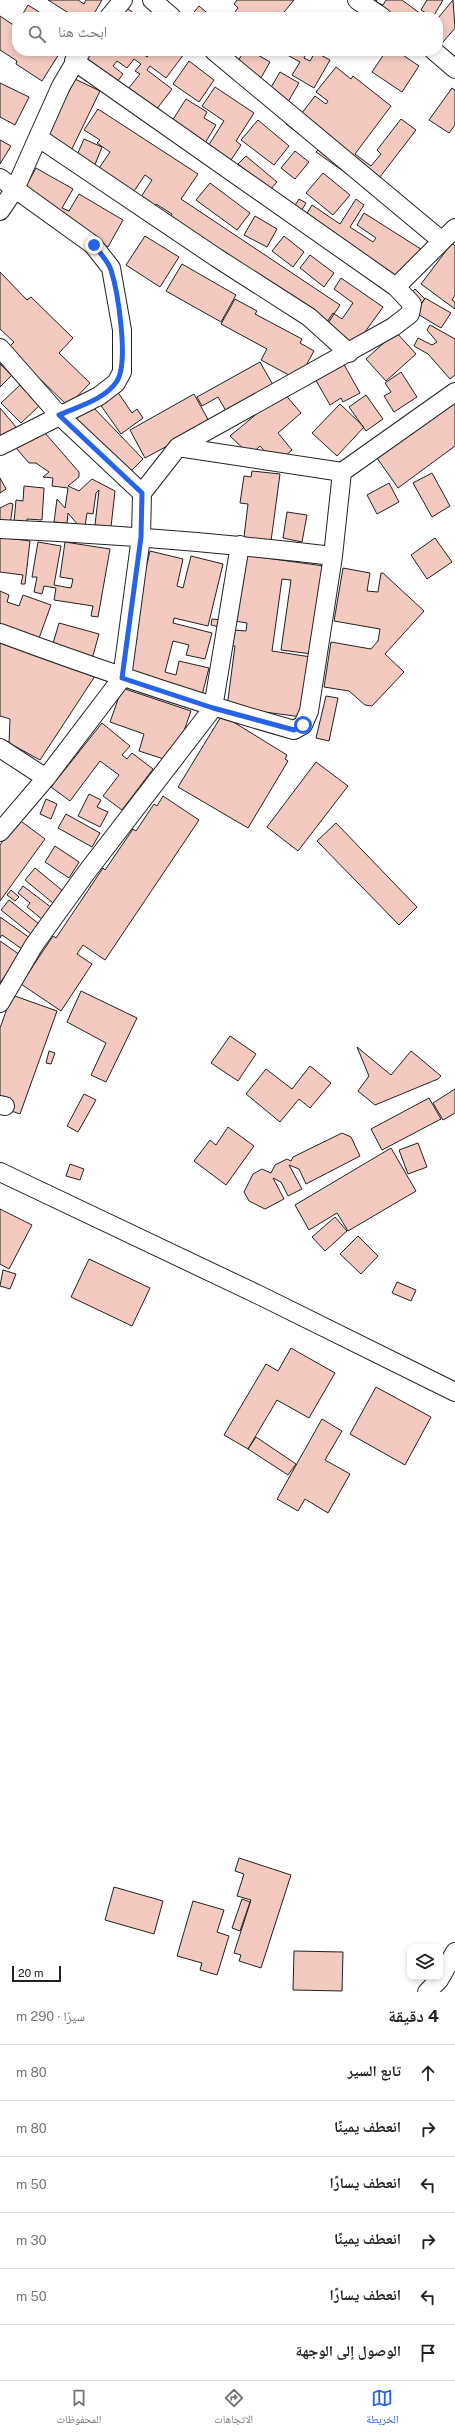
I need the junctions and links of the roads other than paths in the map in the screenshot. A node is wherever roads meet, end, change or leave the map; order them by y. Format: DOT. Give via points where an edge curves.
graph roads {
  1 [pos="123,0"];
  2 [pos="152,0"];
  3 [pos="358,0"];
  4 [pos="113,12"];
  5 [pos="166,12"];
  6 [pos="375,12"];
  7 [pos="78,56"];
  8 [pos="220,56"];
  9 [pos="440,56"];
  10 [pos="455,69"];
  11 [pos="39,138"];
  12 [pos="0,178"];
  13 [pos="15,189"];
  14 [pos="0,211"];
  15 [pos="455,228"];
  16 [pos="442,240"];
  17 [pos="396,287"];
  18 [pos="0,348"];
  19 [pos="349,353"];
  20 [pos="455,392"];
  21 [pos="59,415"];
  22 [pos="0,446"];
  23 [pos="178,446"];
  24 [pos="342,472"];
  25 [pos="142,493"];
  26 [pos="0,529"];
  27 [pos="141,537"];
  28 [pos="240,545"];
  29 [pos="333,556"];
  30 [pos="0,633"];
  31 [pos="122,678"];
  32 [pos="213,708"];
  33 [pos="0,748"];
  34 [pos="46,778"];
  35 [pos="0,832"];
  36 [pos="0,1003"];
  37 [pos="0,1172"];
  38 [pos="455,1392"];
  39 [pos="455,1952"];
  40 [pos="427,1992"];
  1 -- 4 [label="street"];
  2 -- 5 [label="street"];
  3 -- 6 [label="street"];
  7 -- 11 [label="street"];
  7 -- 17 [label="street"];
  8 -- 16 [label="street"];
  9 -- 10 [label="street"];
  11 -- 13 [label="street"];
  11 -- 19 [label="street" via="309,317"];
  12 -- 13 [label="street"];
  13 -- 14 [label="street"];
  13 -- 21 [label="street" via="94,245 111,268 122,330 122,372 116,383 99,396"];
  15 -- 16 [label="street"];
  16 -- 17 [label="street"];
  17 -- 19 [label="street" via="412,304 410,314 406,319"];
  18 -- 21 [label="street"];
  19 -- 23 [label="street"];
  20 -- 24 [label="street"];
  21 -- 22 [label="street"];
  21 -- 25 [label="street"];
  23 -- 24 [label="street"];
  23 -- 25 [label="street"];
  24 -- 29 [label="street"];
  25 -- 27 [label="street"];
  26 -- 27 [label="street"];
  27 -- 28 [label="street"];
  27 -- 31 [label="street"];
  28 -- 29 [label="street"];
  28 -- 32 [label="street"];
  29 -- 32 [label="street" via="309,711 303,725 294,730"];
  30 -- 31 [label="street"];
  31 -- 32 [label="street"];
  31 -- 34 [label="street"];
  32 -- 36 [label="street" via="34,945"];
  33 -- 34 [label="street"];
  34 -- 35 [label="street"];
  37 -- 38 [label="street" via="259,1295"];
  39 -- 40 [label="street" via="440,1980"];
}
